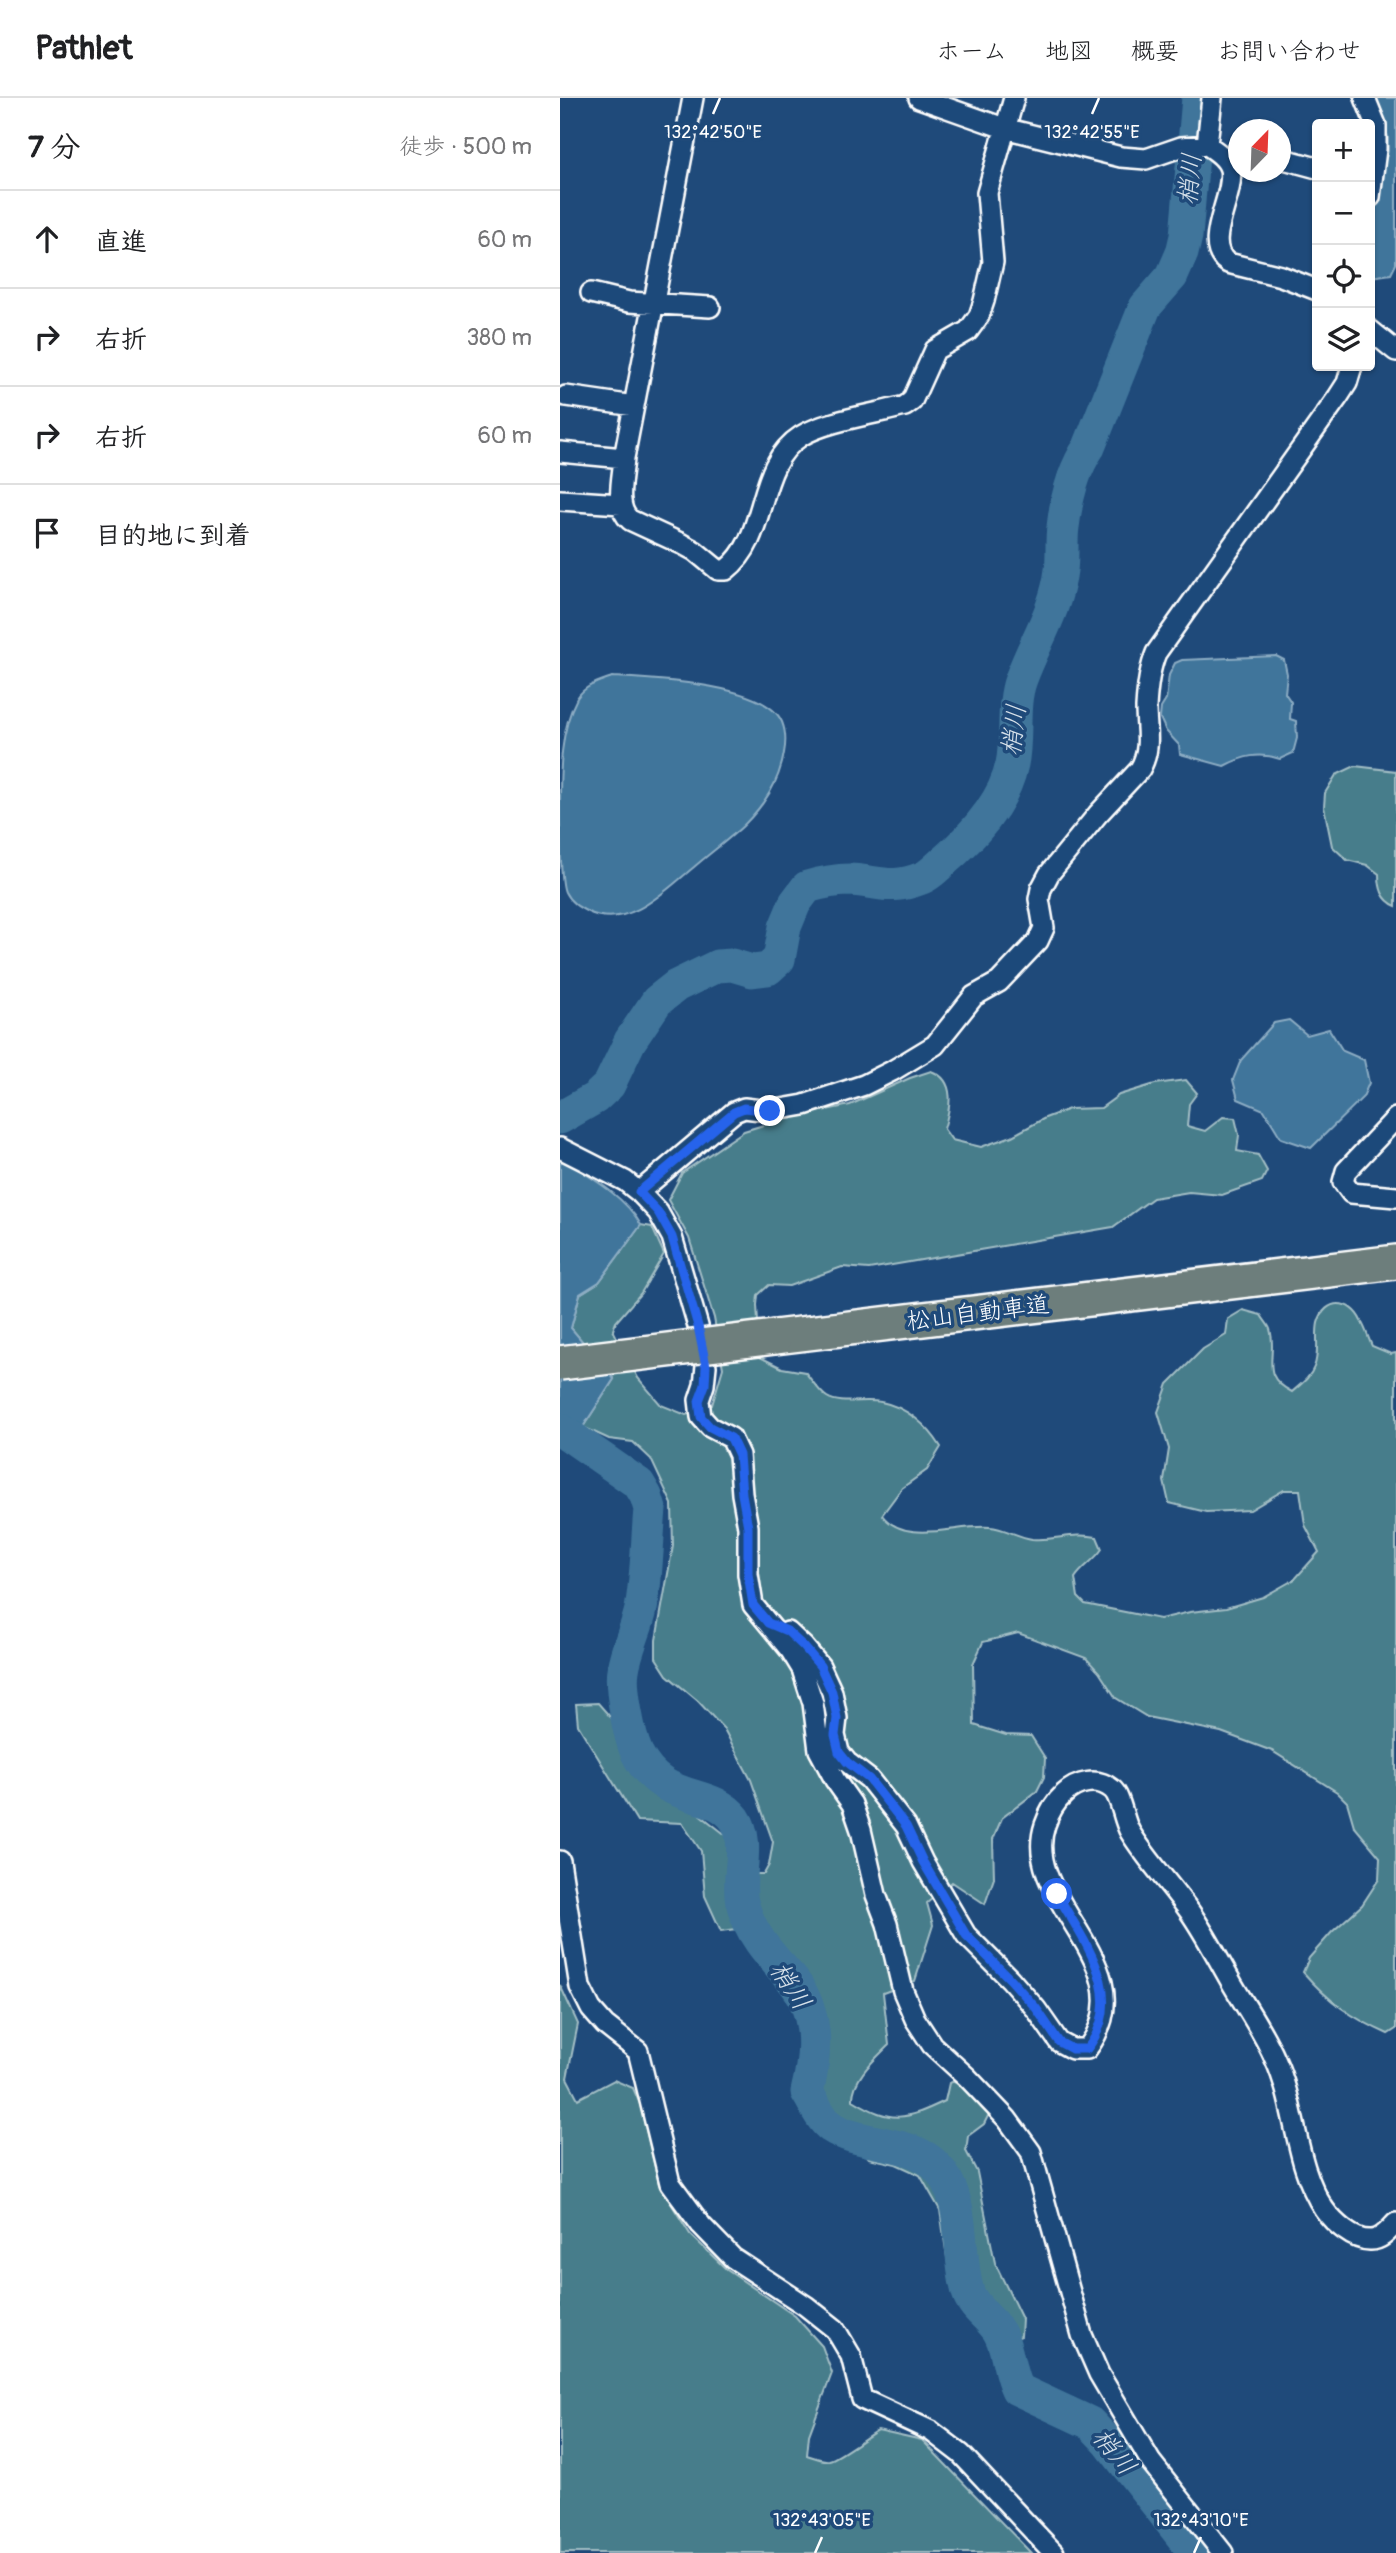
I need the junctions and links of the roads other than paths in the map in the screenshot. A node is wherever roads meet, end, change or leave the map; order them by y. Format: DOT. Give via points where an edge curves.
graph roads {
  1 [pos="692,98"];
  2 [pos="1014,98"];
  3 [pos="1212,98"];
  4 [pos="1365,98"];
  5 [pos="923,99"];
  6 [pos="1004,128"];
  7 [pos="1208,145"];
  8 [pos="1228,155"];
  9 [pos="1291,161"];
  10 [pos="1312,167"];
  11 [pos="1229,182"];
  12 [pos="1372,182"];
  13 [pos="1312,288"];
  14 [pos="591,293"];
  15 [pos="654,302"];
  16 [pos="710,307"];
  17 [pos="1375,334"];
  18 [pos="1396,351"];
  19 [pos="1351,371"];
  20 [pos="566,396"];
  21 [pos="634,406"];
  22 [pos="560,452"];
  23 [pos="624,458"];
  24 [pos="560,500"];
  25 [pos="621,503"];
  26 [pos="1396,1118"];
  27 [pos="560,1148"];
  28 [pos="639,1192"];
  29 [pos="1396,1197"];
  30 [pos="1396,1262"];
  31 [pos="560,1363"];
  32 [pos="768,1623"];
  33 [pos="560,1861"];
  34 [pos="1396,2223"];
  35 [pos="1054,2553"];
  36 [pos="1223,2553"];
  1 -- 15 [label="street"];
  2 -- 6 [label="street"];
  3 -- 7 [label="street"];
  4 -- 12 [label="street" via="1376,125"];
  5 -- 6 [label="street"];
  6 -- 7 [label="street" via="1121,157 1146,159 1181,147"];
  6 -- 25 [label="street" via="987,193 993,262 979,316 968,331 935,351 912,401 824,427 789,446 770,474 745,547 726,570 718,570 695,551 630,520"];
  7 -- 8 [label="street"];
  9 -- 10 [label="street"];
  11 -- 13 [label="street" via="1216,243 1221,258"];
  14 -- 15 [label="street" via="629,302"];
  15 -- 16 [label="street"];
  15 -- 21 [label="street"];
  17 -- 18 [label="street"];
  19 -- 28 [label="street" via="1338,397 1156,653 1149,678 1145,760 1049,874 1039,899 1044,928 1023,959 999,982 974,996 934,1045 892,1072 804,1105 734,1112"];
  20 -- 21 [label="street"];
  21 -- 23 [label="street"];
  22 -- 23 [label="street"];
  23 -- 25 [label="street"];
  24 -- 25 [label="street"];
  26 -- 29 [label="street" via="1346,1171 1343,1182 1351,1193"];
  27 -- 28 [label="street"];
  28 -- 32 [label="street" via="672,1237 698,1326 706,1366 699,1401 701,1417 731,1438 739,1455 753,1605"];
  30 -- 31 [label="highway, 松山自動車道, bridge"];
  32 -- 34 [label="street" via="787,1631 820,1666 832,1692 839,1752 869,1779 906,1826 966,1935 1036,2008 1059,2042 1072,2049 1087,2049 1094,2039 1102,2020 1102,1979 1057,1894 1040,1849 1049,1814 1066,1791 1088,1782 1102,1783 1114,1791 1130,1832 1192,1915 1274,2056 1286,2086 1304,2169 1324,2208 1339,2226 1370,2241"];
  32 -- 36 [label="street" via="802,1670 813,1703 819,1750 852,1804 903,1991 915,2019 932,2045 999,2110 1031,2152 1082,2335 1099,2374 1152,2462"];
  33 -- 35 [label="street" via="580,1987 605,2025 638,2051 670,2183 733,2258 835,2329 851,2356 862,2399 931,2431 961,2454"];
}
